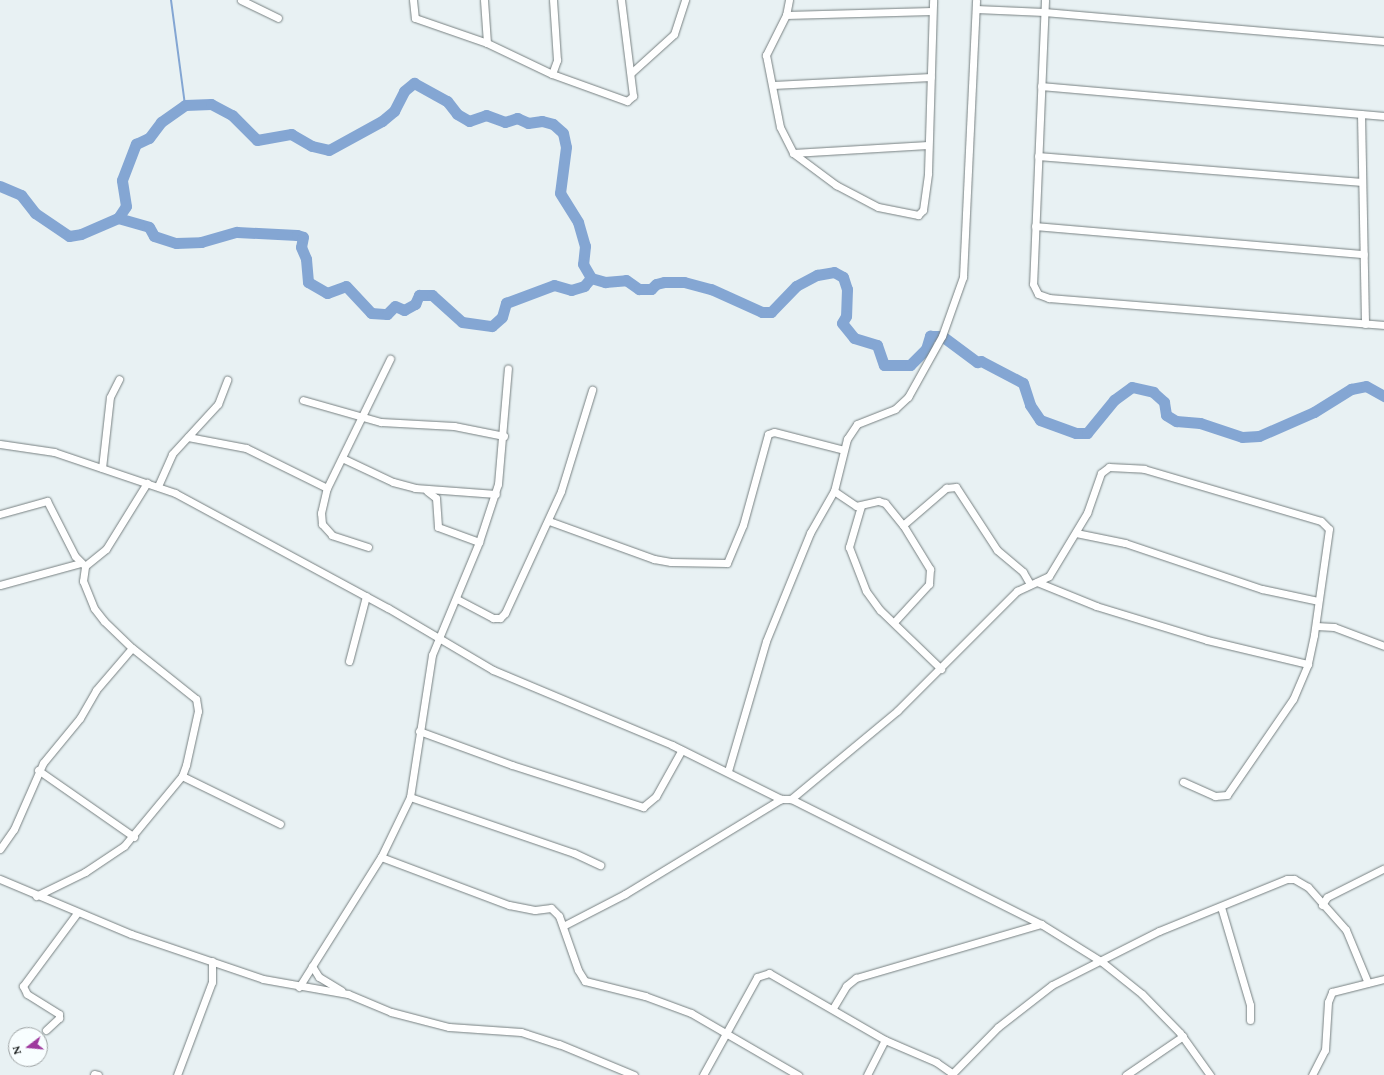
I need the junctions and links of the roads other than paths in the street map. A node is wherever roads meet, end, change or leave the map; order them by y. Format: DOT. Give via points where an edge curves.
graph roads {
  1 [pos="241,0"];
  2 [pos="413,0"];
  3 [pos="484,0"];
  4 [pos="553,0"];
  5 [pos="621,0"];
  6 [pos="685,0"];
  7 [pos="789,0"];
  8 [pos="933,0"];
  9 [pos="976,0"];
  10 [pos="1045,0"];
  11 [pos="976,9"];
  12 [pos="932,11"];
  13 [pos="1044,12"];
  14 [pos="786,15"];
  15 [pos="278,18"];
  16 [pos="1384,41"];
  17 [pos="487,44"];
  18 [pos="630,73"];
  19 [pos="552,74"];
  20 [pos="931,77"];
  21 [pos="773,85"];
  22 [pos="1041,86"];
  23 [pos="1361,114"];
  24 [pos="1384,116"];
  25 [pos="928,145"];
  26 [pos="793,153"];
  27 [pos="1038,156"];
  28 [pos="1362,182"];
  29 [pos="1035,226"];
  30 [pos="1364,254"];
  31 [pos="1365,324"];
  32 [pos="1384,325"];
  33 [pos="390,359"];
  34 [pos="508,368"];
  35 [pos="119,379"];
  36 [pos="227,380"];
  37 [pos="592,390"];
  38 [pos="303,400"];
  39 [pos="362,416"];
  40 [pos="504,436"];
  41 [pos="188,437"];
  42 [pos="0,444"];
  43 [pos="844,450"];
  44 [pos="342,458"];
  45 [pos="102,468"];
  46 [pos="148,483"];
  47 [pos="158,486"];
  48 [pos="328,488"];
  49 [pos="425,490"];
  50 [pos="834,491"];
  51 [pos="496,494"];
  52 [pos="861,506"];
  53 [pos="0,514"];
  54 [pos="549,521"];
  55 [pos="903,525"];
  56 [pos="1076,533"];
  57 [pos="479,542"];
  58 [pos="368,547"];
  59 [pos="83,565"];
  60 [pos="1033,583"];
  61 [pos="0,585"];
  62 [pos="366,596"];
  63 [pos="457,599"];
  64 [pos="1318,601"];
  65 [pos="894,622"];
  66 [pos="1316,626"];
  67 [pos="440,639"];
  68 [pos="1384,646"];
  69 [pos="132,648"];
  70 [pos="349,661"];
  71 [pos="1308,664"];
  72 [pos="941,669"];
  73 [pos="419,731"];
  74 [pos="681,751"];
  75 [pos="38,770"];
  76 [pos="728,771"];
  77 [pos="182,776"];
  78 [pos="1184,782"];
  79 [pos="410,797"];
  80 [pos="781,799"];
  81 [pos="791,799"];
  82 [pos="280,824"];
  83 [pos="134,837"];
  84 [pos="0,849"];
  85 [pos="381,857"];
  86 [pos="600,865"];
  87 [pos="1383,869"];
  88 [pos="0,879"];
  89 [pos="36,896"];
  90 [pos="1322,905"];
  91 [pos="1221,907"];
  92 [pos="77,913"];
  93 [pos="1041,924"];
  94 [pos="563,926"];
  95 [pos="212,961"];
  96 [pos="1102,962"];
  97 [pos="312,966"];
  98 [pos="1384,979"];
  99 [pos="1368,983"];
  100 [pos="299,987"];
  101 [pos="348,994"];
  102 [pos="833,1008"];
  103 [pos="1250,1020"];
  104 [pos="48,1028"];
  105 [pos="725,1034"];
  106 [pos="1183,1036"];
  107 [pos="885,1040"];
  108 [pos="788,1073"];
  109 [pos="952,1074"];
  110 [pos="177,1075"];
  111 [pos="634,1075"];
  112 [pos="703,1075"];
  113 [pos="798,1075"];
  114 [pos="868,1075"];
  115 [pos="1126,1075"];
  116 [pos="1210,1075"];
  117 [pos="1312,1075"];
  1 -- 15 [label="street"];
  2 -- 17 [label="street" via="415,18"];
  3 -- 17 [label="street"];
  4 -- 19 [label="street" via="557,60"];
  5 -- 18 [label="street"];
  6 -- 18 [label="street" via="674,34"];
  7 -- 14 [label="street"];
  8 -- 12 [label="street"];
  9 -- 11 [label="street"];
  10 -- 13 [label="street"];
  11 -- 13 [label="street"];
  11 -- 43 [label="street" via="963,277 942,336 908,397 895,409 857,424"];
  12 -- 14 [label="street"];
  12 -- 20 [label="street"];
  13 -- 16 [label="street"];
  13 -- 22 [label="street"];
  14 -- 21 [label="street" via="767,50"];
  17 -- 19 [label="street"];
  18 -- 19 [label="street" via="633,96 627,101"];
  20 -- 21 [label="street"];
  20 -- 25 [label="street"];
  21 -- 26 [label="street" via="780,127"];
  22 -- 23 [label="street"];
  22 -- 27 [label="street"];
  23 -- 24 [label="street"];
  23 -- 28 [label="street"];
  25 -- 26 [label="street"];
  25 -- 26 [label="street" via="923,210 918,215 878,207 836,186"];
  27 -- 28 [label="street"];
  27 -- 29 [label="street"];
  28 -- 30 [label="street"];
  29 -- 30 [label="street"];
  29 -- 31 [label="street" via="1033,284 1035,291 1043,296"];
  30 -- 31 [label="street"];
  31 -- 32 [label="street"];
  33 -- 39 [label="street"];
  34 -- 40 [label="street"];
  35 -- 45 [label="street" via="110,397"];
  36 -- 41 [label="street" via="218,404"];
  37 -- 54 [label="street"];
  38 -- 39 [label="street"];
  39 -- 40 [label="street" via="381,422 454,426"];
  39 -- 44 [label="street"];
  40 -- 51 [label="street"];
  41 -- 47 [label="street" via="172,454"];
  41 -- 48 [label="street" via="246,448"];
  42 -- 45 [label="street" via="43,449"];
  43 -- 50 [label="street"];
  43 -- 54 [label="street" via="774,432 768,434 743,525 727,563 671,562 654,559"];
  44 -- 48 [label="street"];
  44 -- 49 [label="street" via="393,482"];
  45 -- 46 [label="street"];
  46 -- 47 [label="street"];
  46 -- 59 [label="street" via="106,549"];
  47 -- 62 [label="street"];
  48 -- 58 [label="street" via="320,513 326,530 342,540"];
  49 -- 51 [label="street"];
  49 -- 57 [label="street" via="436,498 438,527"];
  50 -- 52 [label="street" via="852,504"];
  50 -- 76 [label="street" via="810,533 766,641"];
  51 -- 57 [label="street"];
  52 -- 55 [label="street" via="881,501"];
  52 -- 65 [label="street" via="849,542 850,553 866,591"];
  53 -- 59 [label="street" via="47,501"];
  54 -- 63 [label="street" via="503,616 493,618"];
  55 -- 60 [label="street" via="946,488 956,487 997,550"];
  55 -- 65 [label="street" via="930,569 931,576 929,584"];
  56 -- 60 [label="street" via="1053,570"];
  56 -- 64 [label="street" via="1125,543 1256,587"];
  56 -- 64 [label="street" via="1104,469 1144,469 1325,524 1329,529 1329,544"];
  57 -- 63 [label="street"];
  59 -- 61 [label="street"];
  59 -- 69 [label="street" via="83,581 94,608"];
  60 -- 71 [label="street" via="1096,606 1207,640"];
  60 -- 72 [label="street" via="1017,591"];
  62 -- 67 [label="street"];
  62 -- 70 [label="street"];
  63 -- 67 [label="street"];
  64 -- 66 [label="street"];
  65 -- 72 [label="street"];
  66 -- 68 [label="street" via="1334,627"];
  66 -- 71 [label="street"];
  67 -- 73 [label="street" via="432,655"];
  67 -- 74 [label="street" via="507,677"];
  69 -- 75 [label="street" via="103,680 80,718"];
  69 -- 77 [label="street" via="198,701 191,745"];
  71 -- 78 [label="street" via="1293,699 1231,792 1222,797 1215,796"];
  72 -- 81 [label="street" via="861,742"];
  73 -- 74 [label="street" via="512,765 643,807 656,796"];
  73 -- 79 [label="street"];
  74 -- 76 [label="street"];
  75 -- 83 [label="street"];
  75 -- 84 [label="street" via="14,829"];
  76 -- 80 [label="street"];
  77 -- 82 [label="street"];
  77 -- 83 [label="street"];
  79 -- 85 [label="street"];
  79 -- 86 [label="street" via="574,853"];
  80 -- 81 [label="street"];
  80 -- 94 [label="street" via="625,894"];
  81 -- 93 [label="street"];
  83 -- 89 [label="street" via="85,872"];
  85 -- 94 [label="street" via="518,908 551,908"];
  85 -- 97 [label="street"];
  87 -- 90 [label="street" via="1327,897"];
  88 -- 89 [label="street"];
  89 -- 92 [label="street"];
  90 -- 91 [label="street" via="1301,882 1287,879 1244,894"];
  90 -- 99 [label="street" via="1349,936"];
  91 -- 96 [label="street" via="1159,931"];
  91 -- 103 [label="street" via="1250,1005"];
  92 -- 95 [label="street"];
  92 -- 104 [label="street" via="23,986 27,994 59,1014 57,1020"];
  93 -- 96 [label="street"];
  93 -- 102 [label="street" via="856,978 846,986"];
  94 -- 105 [label="street" via="578,970 586,981 645,996 691,1013"];
  95 -- 100 [label="street" via="263,979"];
  95 -- 110 [label="street" via="212,982"];
  96 -- 106 [label="street" via="1142,994"];
  96 -- 109 [label="street" via="1052,985 1024,1005"];
  97 -- 100 [label="street"];
  97 -- 101 [label="street" via="319,977"];
  98 -- 99 [label="street"];
  99 -- 117 [label="street" via="1336,989 1329,996 1327,1040"];
  100 -- 101 [label="street"];
  101 -- 111 [label="street" via="391,1012 430,1023 527,1034"];
  102 -- 105 [label="street" via="774,975 763,974 757,977"];
  102 -- 107 [label="street"];
  105 -- 108 [label="street"];
  105 -- 112 [label="street"];
  106 -- 115 [label="street"];
  106 -- 116 [label="street"];
  107 -- 109 [label="street" via="936,1062"];
  107 -- 114 [label="street"];
  108 -- 113 [label="street"];
}
